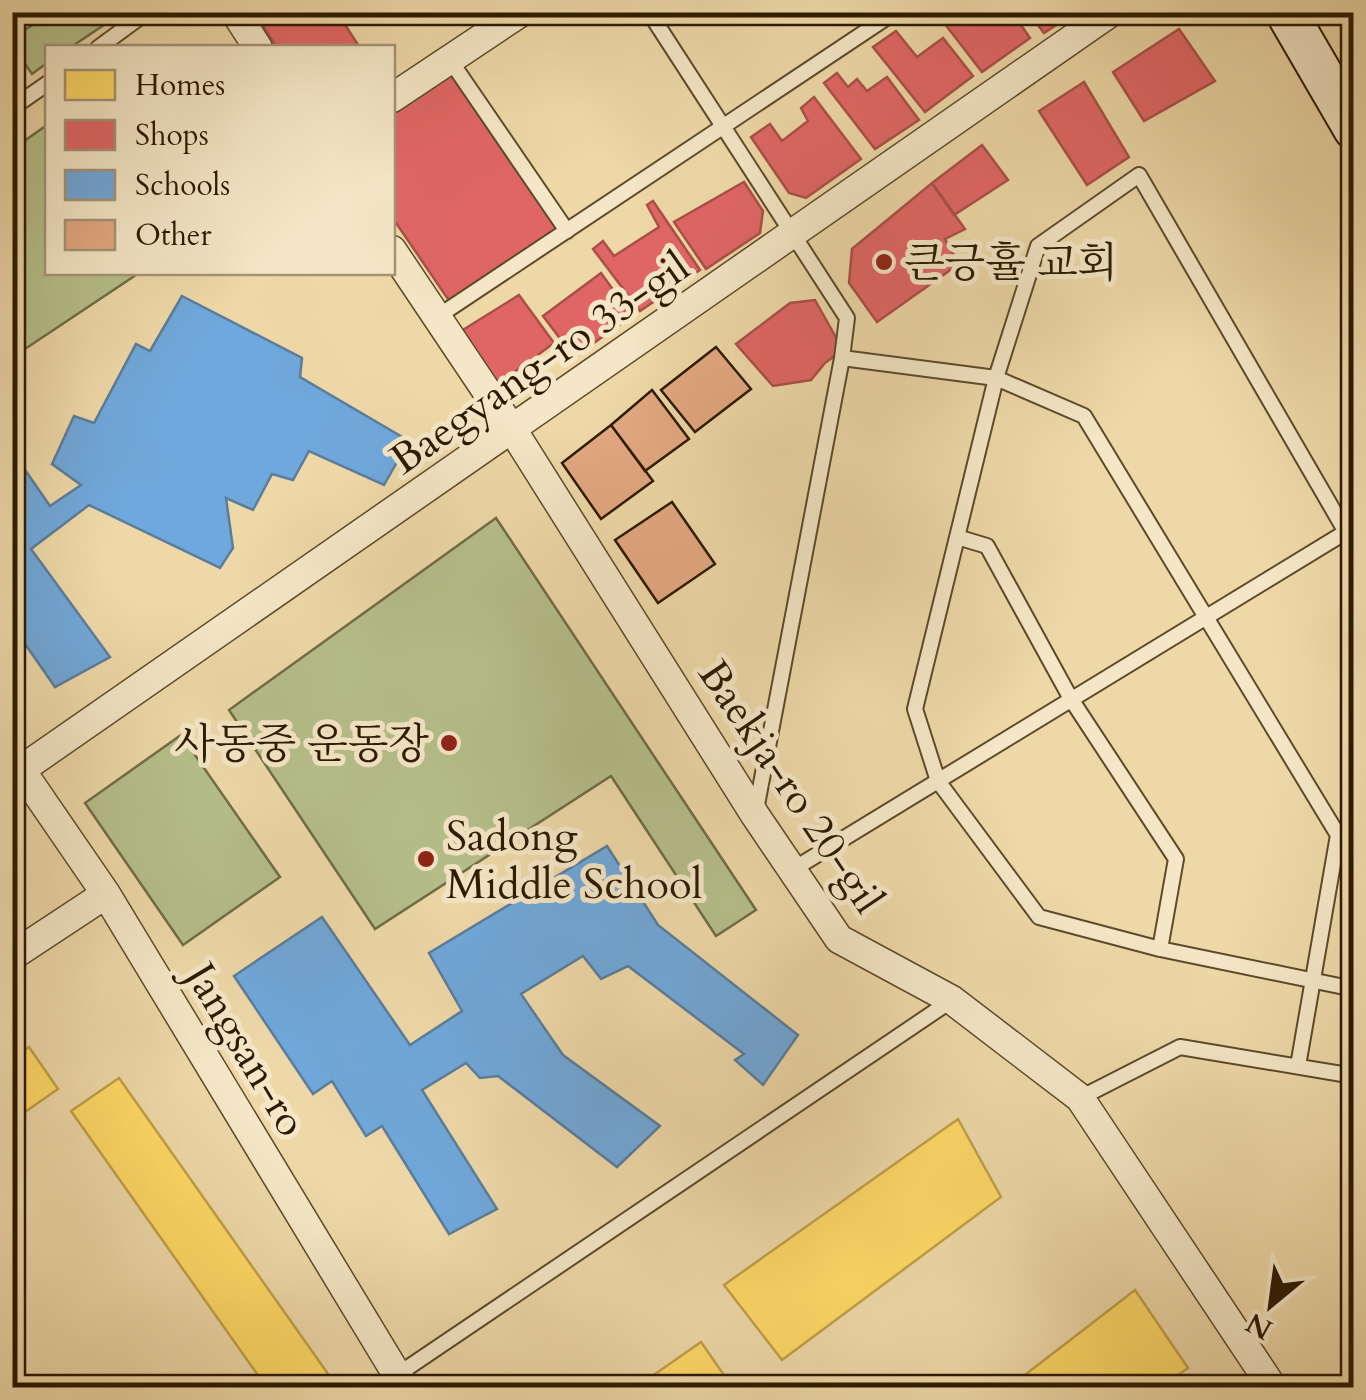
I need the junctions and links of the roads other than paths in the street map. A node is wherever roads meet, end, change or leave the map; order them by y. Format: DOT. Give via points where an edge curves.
graph roads {
  1 [pos="147,12"];
  2 [pos="234,12"];
  3 [pos="521,12"];
  4 [pos="649,12"];
  5 [pos="895,12"];
  6 [pos="1111,12"];
  7 [pos="1286,12"];
  8 [pos="102,45"];
  9 [pos="256,45"];
  10 [pos="450,60"];
  11 [pos="45,85"];
  12 [pos="395,96"];
  13 [pos="12,108"];
  14 [pos="724,126"];
  15 [pos="1354,129"];
  16 [pos="566,231"];
  17 [pos="792,233"];
  18 [pos="395,254"];
  19 [pos="437,317"];
  20 [pos="842,358"];
  21 [pos="996,378"];
  22 [pos="512,429"];
  23 [pos="1349,529"];
  24 [pos="957,537"];
  25 [pos="1354,546"];
  26 [pos="1204,618"];
  27 [pos="1071,700"];
  28 [pos="16,768"];
  29 [pos="938,781"];
  30 [pos="755,816"];
  31 [pos="792,870"];
  32 [pos="106,894"];
  33 [pos="1160,949"];
  34 [pos="12,956"];
  35 [pos="1314,981"];
  36 [pos="1354,989"];
  37 [pos="952,1000"];
  38 [pos="1298,1066"];
  39 [pos="1354,1076"];
  40 [pos="1080,1098"];
  41 [pos="401,1381"];
  42 [pos="1273,1388"];
  1 -- 8 [label="lane"];
  2 -- 9 [label="street"];
  3 -- 10 [label="street"];
  4 -- 14 [label="lane"];
  5 -- 14 [label="lane"];
  6 -- 17 [label="street, Baegyang-ro 33-gil"];
  7 -- 15 [label="street"];
  10 -- 12 [label="street"];
  10 -- 16 [label="lane"];
  11 -- 13 [label="lane"];
  14 -- 16 [label="lane"];
  14 -- 17 [label="lane"];
  16 -- 19 [label="lane"];
  17 -- 20 [label="lane" via="847,318"];
  17 -- 22 [label="street, Baegyang-ro 33-gil"];
  18 -- 19 [label="street, Baekja-ro 20-gil"];
  19 -- 22 [label="street, Baekja-ro 20-gil"];
  20 -- 21 [label="lane"];
  20 -- 30 [label="lane"];
  21 -- 23 [label="lane" via="1038,246 1138,175"];
  21 -- 24 [label="lane"];
  21 -- 26 [label="lane" via="1084,416"];
  22 -- 28 [label="street, Baegyang-ro 33-gil"];
  22 -- 30 [label="street, Baekja-ro 20-gil"];
  23 -- 25 [label="lane"];
  23 -- 26 [label="lane"];
  24 -- 27 [label="lane" via="988,546"];
  24 -- 29 [label="lane" via="915,708"];
  26 -- 27 [label="lane"];
  26 -- 35 [label="lane" via="1338,835"];
  27 -- 29 [label="lane"];
  27 -- 33 [label="lane" via="1176,859"];
  28 -- 32 [label="street, Jangsan-ro"];
  29 -- 31 [label="lane"];
  29 -- 33 [label="lane" via="1039,917"];
  30 -- 31 [label="street, Baekja-ro 20-gil"];
  31 -- 37 [label="street, Baekja-ro 20-gil" via="839,939"];
  32 -- 34 [label="street"];
  32 -- 41 [label="street, Jangsan-ro"];
  33 -- 35 [label="lane"];
  35 -- 36 [label="lane"];
  35 -- 38 [label="lane"];
  37 -- 40 [label="street, Baekja-ro 20-gil"];
  37 -- 41 [label="lane"];
  38 -- 39 [label="lane"];
  38 -- 40 [label="lane" via="1180,1047"];
  40 -- 42 [label="street, Baekja-ro 20-gil"];
}
